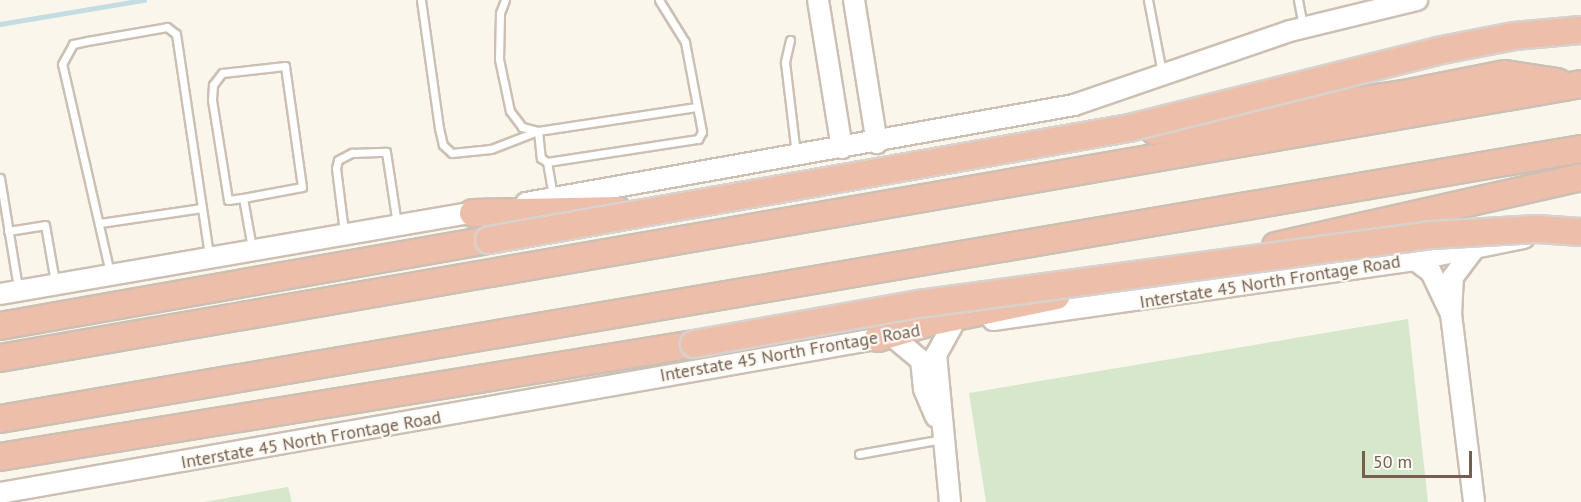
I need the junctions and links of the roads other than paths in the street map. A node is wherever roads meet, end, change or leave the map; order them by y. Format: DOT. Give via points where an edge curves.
graph roads {
  1 [pos="421,0"];
  2 [pos="505,0"];
  3 [pos="659,0"];
  4 [pos="818,0"];
  5 [pos="854,0"];
  6 [pos="1148,0"];
  7 [pos="1298,0"];
  8 [pos="1417,0"];
  9 [pos="1304,28"];
  10 [pos="1581,30"];
  11 [pos="790,40"];
  12 [pos="1163,76"];
  13 [pos="1580,85"];
  14 [pos="696,107"];
  15 [pos="538,131"];
  16 [pos="877,143"];
  17 [pos="842,148"];
  18 [pos="1581,149"];
  19 [pos="796,157"];
  20 [pos="547,162"];
  21 [pos="1581,177"];
  22 [pos="0,178"];
  23 [pos="243,198"];
  24 [pos="554,198"];
  25 [pos="202,208"];
  26 [pos="473,213"];
  27 [pos="100,223"];
  28 [pos="397,225"];
  29 [pos="1581,225"];
  30 [pos="9,231"];
  31 [pos="1581,232"];
  32 [pos="345,235"];
  33 [pos="1473,250"];
  34 [pos="252,251"];
  35 [pos="209,258"];
  36 [pos="1415,260"];
  37 [pos="110,275"];
  38 [pos="56,285"];
  39 [pos="9,292"];
  40 [pos="1450,314"];
  41 [pos="0,326"];
  42 [pos="952,326"];
  43 [pos="885,337"];
  44 [pos="0,358"];
  45 [pos="0,419"];
  46 [pos="941,433"];
  47 [pos="859,454"];
  48 [pos="0,457"];
  49 [pos="0,494"];
  50 [pos="950,502"];
  51 [pos="1474,502"];
  1 -- 15 [label="lane" via="443,145 452,153 463,154 507,144"];
  2 -- 15 [label="lane" via="500,13 499,59 510,111 522,127"];
  3 -- 14 [label="lane" via="685,42"];
  4 -- 17 [label="main road"];
  5 -- 16 [label="main road"];
  6 -- 12 [label="lane"];
  7 -- 9 [label="lane"];
  8 -- 9 [label="main road"];
  9 -- 12 [label="main road"];
  10 -- 41 [label="highway, bridge" via="1514,36 1437,51 1129,128"];
  11 -- 19 [label="lane" via="785,62"];
  12 -- 16 [label="main road" via="1074,105"];
  13 -- 26 [label="highway" via="1505,74 1404,94 631,210"];
  13 -- 44 [label="highway"];
  14 -- 15 [label="lane"];
  14 -- 20 [label="lane" via="702,132 698,139"];
  15 -- 20 [label="lane" via="541,158"];
  16 -- 17 [label="main road"];
  17 -- 19 [label="main road"];
  18 -- 45 [label="highway"];
  19 -- 24 [label="main road"];
  20 -- 24 [label="lane"];
  21 -- 43 [label="highway" via="931,322"];
  22 -- 30 [label="lane"];
  23 -- 23 [label="lane" via="228,200 213,85 222,73 285,66 302,187"];
  23 -- 34 [label="lane"];
  24 -- 26 [label="main road"];
  25 -- 27 [label="lane"];
  25 -- 27 [label="lane" via="176,34 167,27 87,40 65,52 62,64 75,134"];
  25 -- 35 [label="lane"];
  26 -- 28 [label="main road"];
  27 -- 37 [label="lane"];
  28 -- 32 [label="main road"];
  28 -- 32 [label="lane" via="386,152 352,153 338,160 336,168"];
  29 -- 33 [label="main road, Interstate 45 North Frontage Road"];
  30 -- 38 [label="lane" via="45,225"];
  30 -- 39 [label="lane"];
  31 -- 48 [label="highway, bridge" via="1537,229 1423,236 919,304"];
  32 -- 34 [label="main road"];
  33 -- 36 [label="main road, Interstate 45 North Frontage Road"];
  33 -- 40 [label="main road" via="1453,277"];
  34 -- 35 [label="main road"];
  35 -- 37 [label="main road"];
  36 -- 40 [label="main road" via="1431,272"];
  36 -- 42 [label="main road, Interstate 45 North Frontage Road"];
  37 -- 38 [label="main road"];
  38 -- 39 [label="main road"];
  40 -- 51 [label="main road"];
  42 -- 43 [label="main road, Interstate 45 North Frontage Road"];
  42 -- 46 [label="main road" via="936,355"];
  43 -- 46 [label="main road" via="921,360 924,389"];
  43 -- 49 [label="main road, Interstate 45 North Frontage Road"];
  46 -- 47 [label="lane"];
  46 -- 50 [label="main road"];
}
